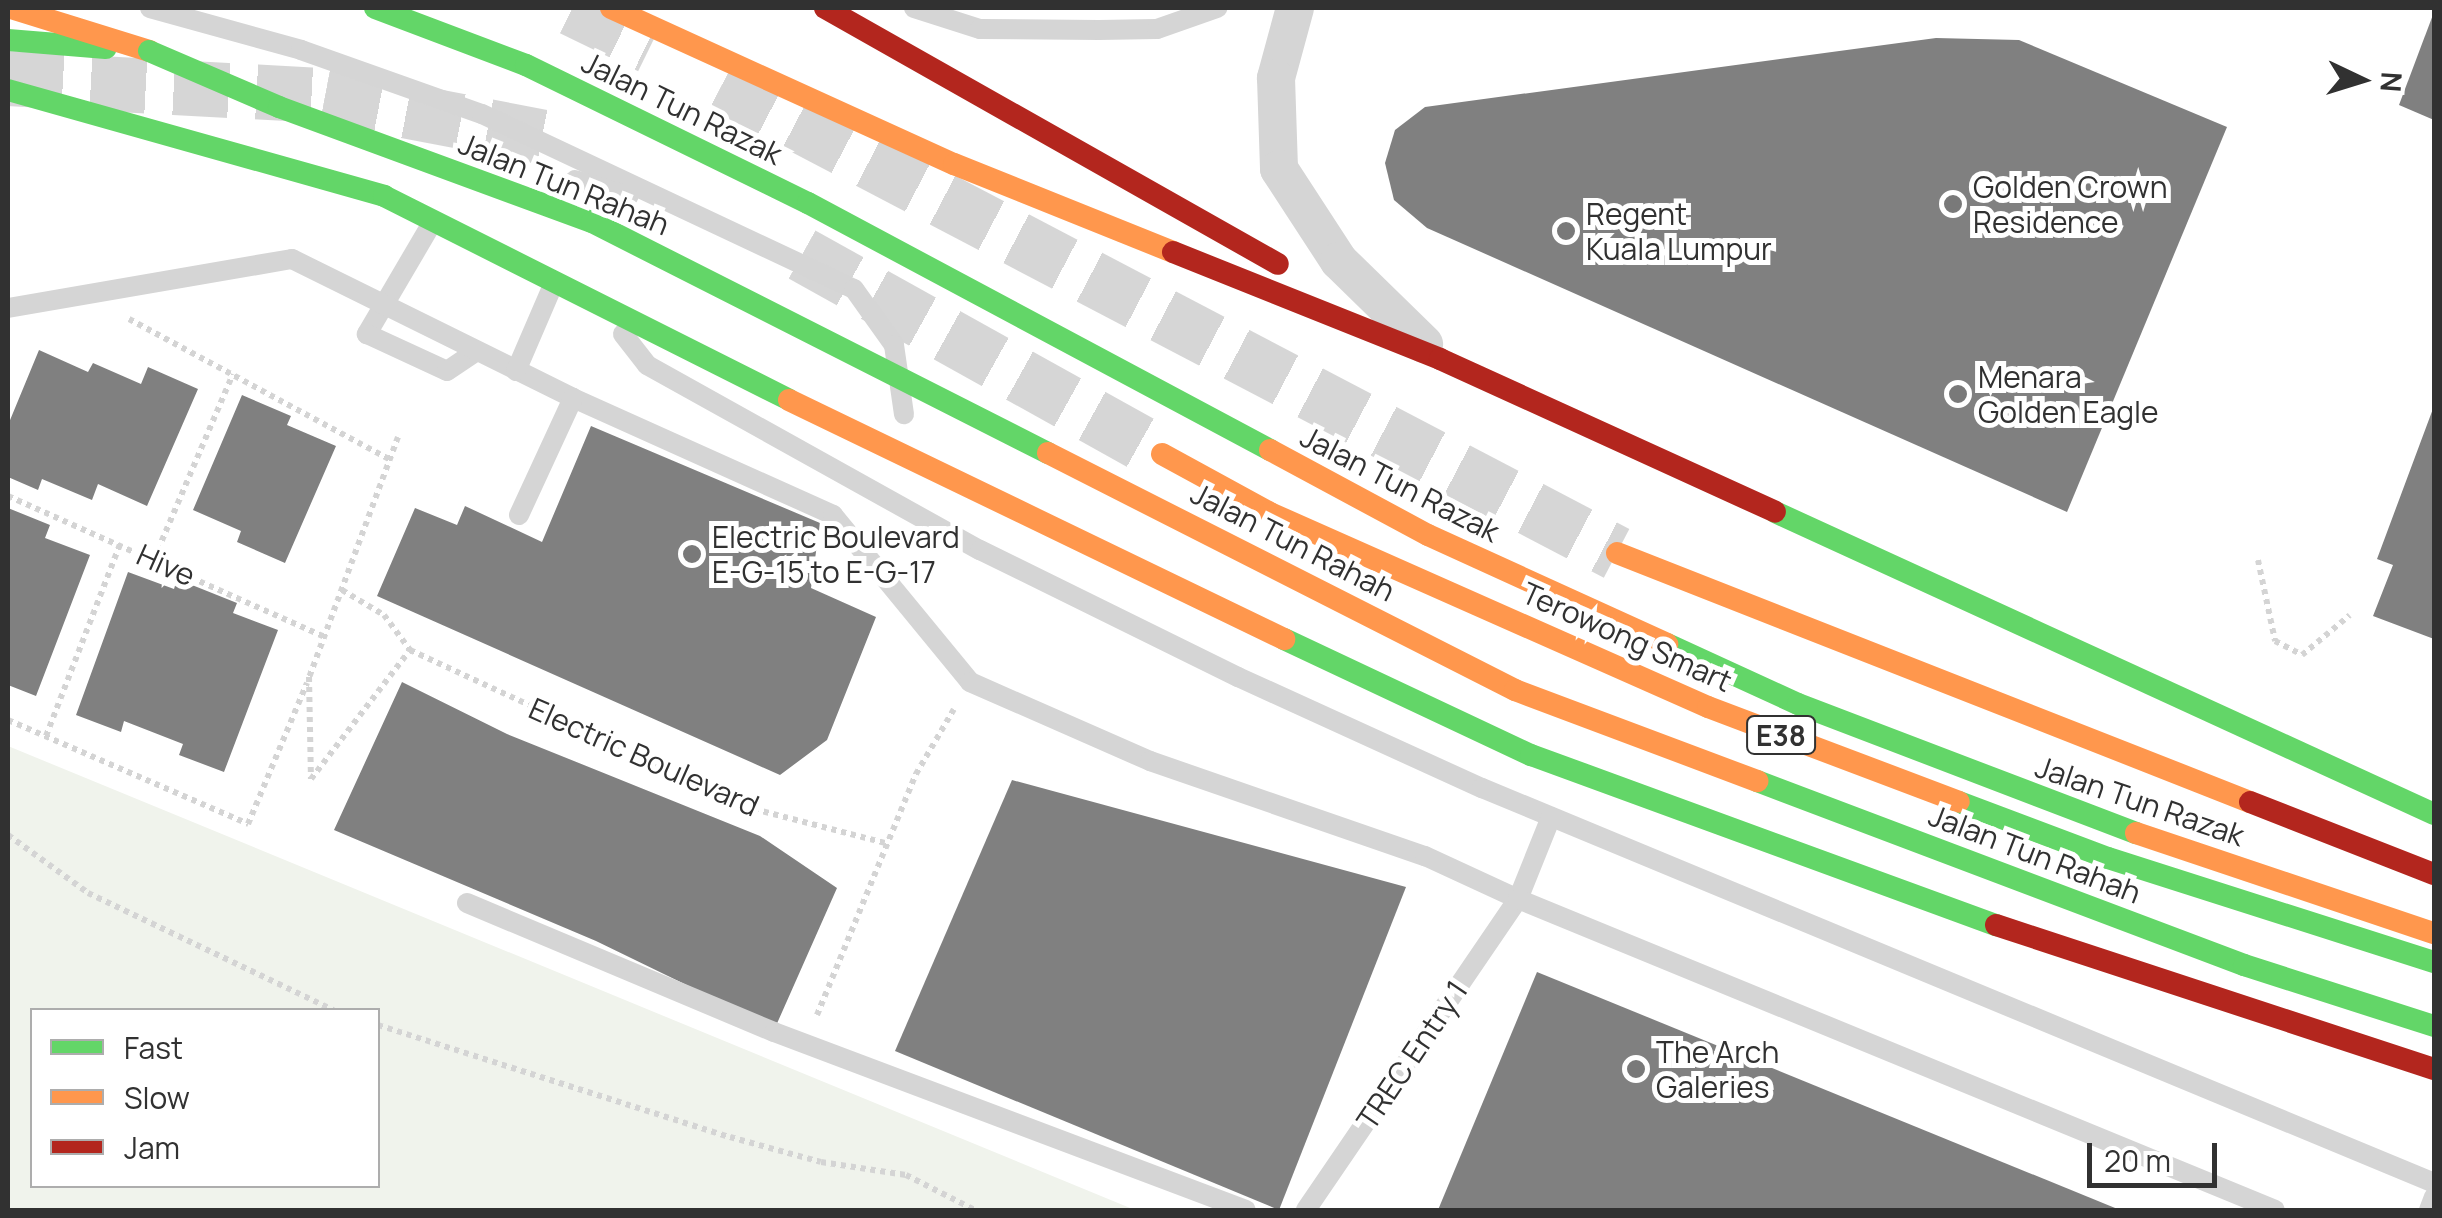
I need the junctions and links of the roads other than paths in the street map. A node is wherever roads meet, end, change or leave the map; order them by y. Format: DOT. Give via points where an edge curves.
graph roads {
  1 [pos="10,8"];
  2 [pos="68,8"];
  3 [pos="150,8"];
  4 [pos="375,8"];
  5 [pos="611,8"];
  6 [pos="825,8"];
  7 [pos="914,8"];
  8 [pos="1217,8"];
  9 [pos="1296,8"];
  10 [pos="8,40"];
  11 [pos="149,51"];
  12 [pos="8,90"];
  13 [pos="240,152"];
  14 [pos="308,152"];
  15 [pos="575,180"];
  16 [pos="684,211"];
  17 [pos="432,223"];
  18 [pos="554,283"];
  19 [pos="596,302"];
  20 [pos="383,304"];
  21 [pos="8,308"];
  22 [pos="477,350"];
  23 [pos="1440,360"];
  24 [pos="516,371"];
  25 [pos="573,398"];
  26 [pos="904,414"];
  27 [pos="1162,454"];
  28 [pos="519,515"];
  29 [pos="1616,553"];
  30 [pos="2434,814"];
  31 [pos="1552,817"];
  32 [pos="2434,874"];
  33 [pos="1518,899"];
  34 [pos="467,903"];
  35 [pos="2434,933"];
  36 [pos="2428,961"];
  37 [pos="2434,1026"];
  38 [pos="2434,1069"];
  39 [pos="2434,1183"];
  40 [pos="2434,1197"];
  41 [pos="1246,1210"];
  42 [pos="1306,1210"];
  43 [pos="2275,1210"];
  44 [pos="2429,1210"];
  1 -- 11 [label="main road"];
  2 -- 11 [label="main road"];
  3 -- 16 [label="lane" via="301,50 482,114"];
  4 -- 35 [label="main road, Jalan Tun Razak" via="526,65 808,203 1428,536 1798,704 2051,804"];
  5 -- 23 [label="main road, Jalan Tun Razak" via="954,164"];
  6 -- 23 [label="main road"];
  7 -- 8 [label="lane" via="980,28 1099,30 1157,29"];
  9 -- 23 [label="street" via="1276,78 1278,169 1339,261"];
  10 -- 11 [label="main road"];
  11 -- 37 [label="main road, Jalan Tun Rahah, bridge" via="592,222 1515,690 2244,965"];
  12 -- 13 [label="main road"];
  13 -- 14 [label="lane"];
  13 -- 17 [label="main road" via="384,196"];
  15 -- 16 [label="lane"];
  16 -- 26 [label="lane" via="854,289 894,345"];
  17 -- 18 [label="main road"];
  17 -- 20 [label="lane"];
  18 -- 19 [label="main road"];
  18 -- 24 [label="lane"];
  19 -- 31 [label="lane" via="648,365 980,550 1238,677"];
  19 -- 38 [label="main road" via="983,497 1530,755 1989,922"];
  20 -- 21 [label="lane" via="292,259"];
  20 -- 22 [label="lane"];
  20 -- 22 [label="lane" via="367,334 448,371"];
  22 -- 24 [label="lane"];
  23 -- 30 [label="main road, Jalan Tun Razak"];
  24 -- 25 [label="lane"];
  25 -- 28 [label="lane"];
  25 -- 33 [label="lane" via="833,515 970,682 1150,762 1425,856"];
  27 -- 36 [label="main road, Terowong Smart / E38" via="1270,513 1708,707 2108,858"];
  29 -- 32 [label="main road"];
  31 -- 33 [label="lane, TREC Entry 1"];
  31 -- 39 [label="lane"];
  33 -- 42 [label="lane, TREC Entry 1"];
  33 -- 43 [label="lane"];
  34 -- 41 [label="lane" via="774,1032"];
  40 -- 44 [label="lane"];
}
